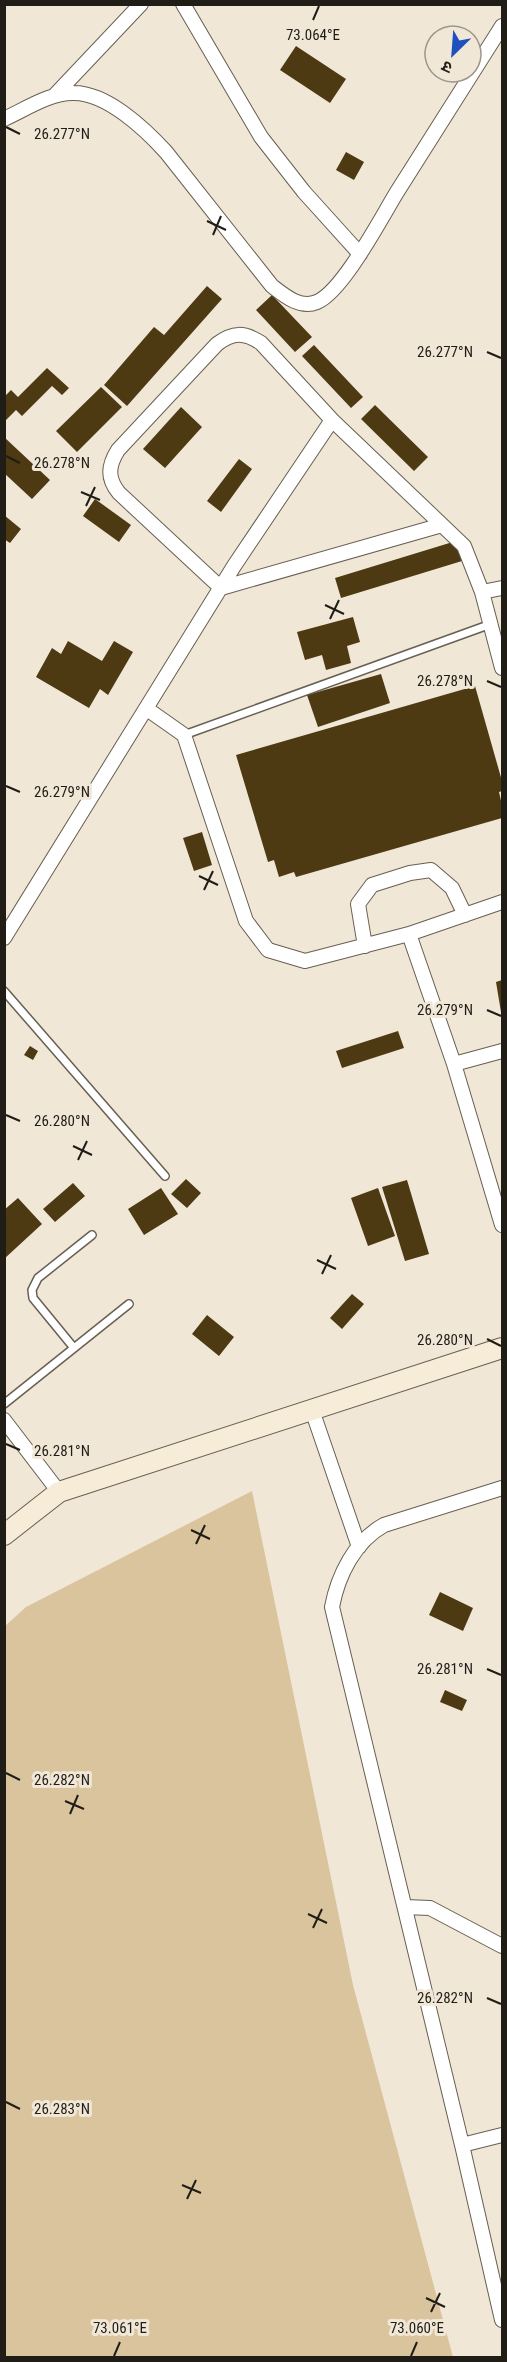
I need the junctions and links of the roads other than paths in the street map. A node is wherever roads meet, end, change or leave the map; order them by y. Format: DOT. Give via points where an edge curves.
graph roads {
  1 [pos="141,4"];
  2 [pos="183,4"];
  3 [pos="502,26"];
  4 [pos="54,96"];
  5 [pos="4,119"];
  6 [pos="360,254"];
  7 [pos="332,420"];
  8 [pos="442,525"];
  9 [pos="221,588"];
  10 [pos="502,588"];
  11 [pos="483,592"];
  12 [pos="491,624"];
  13 [pos="502,668"];
  14 [pos="147,709"];
  15 [pos="184,735"];
  16 [pos="502,902"];
  17 [pos="465,915"];
  18 [pos="409,934"];
  19 [pos="4,938"];
  20 [pos="365,946"];
  21 [pos="4,991"];
  22 [pos="502,1051"];
  23 [pos="454,1064"];
  24 [pos="165,1176"];
  25 [pos="502,1225"];
  26 [pos="92,1235"];
  27 [pos="129,1304"];
  28 [pos="74,1348"];
  29 [pos="502,1348"];
  30 [pos="4,1404"];
  31 [pos="312,1410"];
  32 [pos="4,1420"];
  33 [pos="502,1488"];
  34 [pos="59,1492"];
  35 [pos="4,1535"];
  36 [pos="359,1547"];
  37 [pos="405,1907"];
  38 [pos="502,1946"];
  39 [pos="502,2135"];
  40 [pos="462,2145"];
  41 [pos="502,2320"];
  1 -- 4 [label="street"];
  2 -- 6 [label="street" via="261,137"];
  3 -- 6 [label="street"];
  4 -- 5 [label="street"];
  4 -- 6 [label="street" via="72,92 100,100 151,135 272,286 288,299 303,304 317,302 329,294"];
  7 -- 8 [label="street"];
  7 -- 9 [label="street"];
  7 -- 9 [label="street" via="261,343 236,333 217,344 114,455 109,471 111,483 119,493"];
  8 -- 9 [label="street"];
  8 -- 11 [label="street" via="464,546"];
  9 -- 14 [label="street"];
  10 -- 11 [label="street"];
  11 -- 12 [label="street"];
  12 -- 13 [label="street"];
  12 -- 15 [label="lane"];
  14 -- 15 [label="street"];
  14 -- 19 [label="street"];
  15 -- 20 [label="street" via="246,921 268,950 305,961"];
  16 -- 17 [label="street"];
  17 -- 18 [label="street"];
  17 -- 20 [label="street" via="452,888 431,870 410,873 372,885 358,904"];
  18 -- 20 [label="street"];
  18 -- 23 [label="street"];
  21 -- 24 [label="lane"];
  22 -- 23 [label="street"];
  23 -- 25 [label="street"];
  26 -- 28 [label="lane" via="38,1278 32,1290 33,1298"];
  27 -- 28 [label="lane"];
  28 -- 30 [label="lane"];
  29 -- 31 [label="street"];
  31 -- 34 [label="street"];
  31 -- 36 [label="street"];
  32 -- 34 [label="street"];
  33 -- 36 [label="street" via="384,1525 369,1533"];
  34 -- 35 [label="street"];
  36 -- 37 [label="street" via="336,1584 332,1607"];
  37 -- 38 [label="street" via="430,1908"];
  37 -- 40 [label="street"];
  39 -- 40 [label="street"];
  40 -- 41 [label="street"];
}
